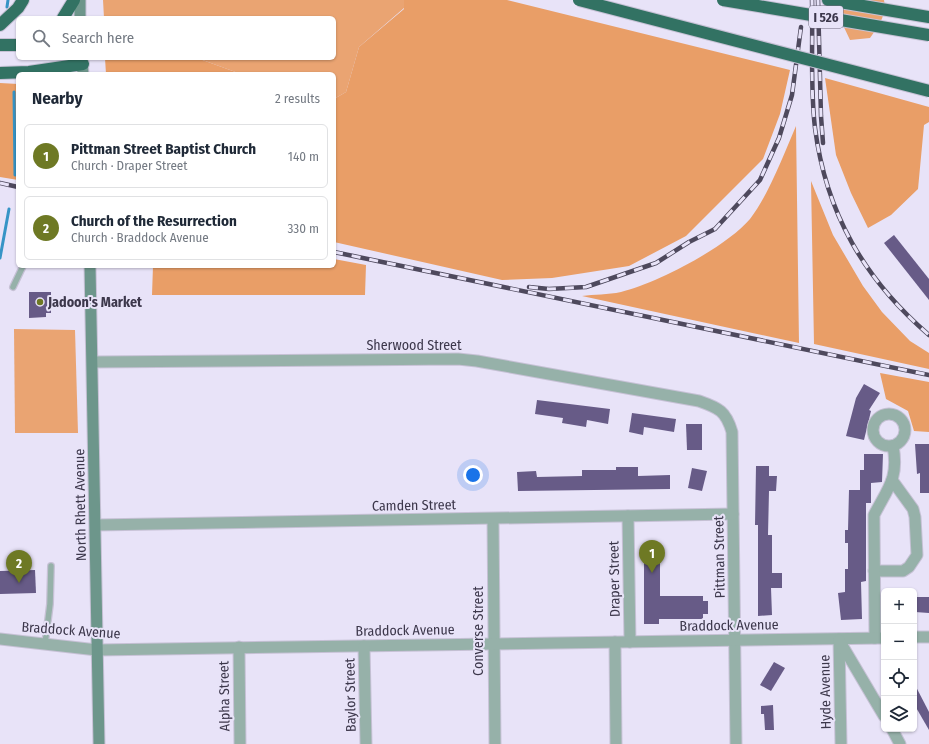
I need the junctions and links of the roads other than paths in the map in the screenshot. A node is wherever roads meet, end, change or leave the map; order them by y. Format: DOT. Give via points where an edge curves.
graph roads {
  1 [pos="23,0"];
  2 [pos="74,0"];
  3 [pos="80,0"];
  4 [pos="579,0"];
  5 [pos="723,0"];
  6 [pos="828,0"];
  7 [pos="64,16"];
  8 [pos="80,16"];
  9 [pos="929,17"];
  10 [pos="0,25"];
  11 [pos="929,34"];
  12 [pos="16,45"];
  13 [pos="0,46"];
  14 [pos="83,65"];
  15 [pos="40,72"];
  16 [pos="0,73"];
  17 [pos="16,73"];
  18 [pos="929,91"];
  19 [pos="22,268"];
  20 [pos="90,268"];
  21 [pos="13,287"];
  22 [pos="93,362"];
  23 [pos="728,417"];
  24 [pos="893,446"];
  25 [pos="892,480"];
  26 [pos="733,514"];
  27 [pos="628,516"];
  28 [pos="493,519"];
  29 [pos="96,525"];
  30 [pos="50,566"];
  31 [pos="874,572"];
  32 [pos="917,637"];
  33 [pos="929,637"];
  34 [pos="880,638"];
  35 [pos="0,639"];
  36 [pos="839,639"];
  37 [pos="735,640"];
  38 [pos="615,642"];
  39 [pos="630,642"];
  40 [pos="45,644"];
  41 [pos="493,644"];
  42 [pos="364,646"];
  43 [pos="239,647"];
  44 [pos="97,650"];
  45 [pos="881,711"];
  46 [pos="894,732"];
  47 [pos="99,744"];
  48 [pos="240,744"];
  49 [pos="366,744"];
  50 [pos="495,744"];
  51 [pos="616,744"];
  52 [pos="736,744"];
  53 [pos="840,744"];
  54 [pos="900,744"];
  1 -- 10 [label="highway"];
  2 -- 7 [label="highway"];
  3 -- 8 [label="main road"];
  4 -- 18 [label="highway, bridge"];
  5 -- 11 [label="highway, I 526, bridge"];
  6 -- 9 [label="highway, I 526"];
  12 -- 13 [label="highway"];
  14 -- 15 [label="highway"];
  16 -- 17 [label="highway"];
  19 -- 21 [label="lane"];
  20 -- 22 [label="main road, North Rhett Avenue"];
  22 -- 23 [label="street, Sherwood Street" via="471,360 699,401 716,407"];
  22 -- 29 [label="main road, North Rhett Avenue"];
  23 -- 26 [label="street, Pittman Street" via="732,432"];
  24 -- 25 [label="street" via="896,463"];
  25 -- 31 [label="street" via="874,515"];
  25 -- 31 [label="street" via="913,509 917,555 909,567 902,571"];
  26 -- 27 [label="street, Camden Street"];
  26 -- 37 [label="street, Pittman Street"];
  27 -- 28 [label="street, Camden Street"];
  27 -- 39 [label="street, Draper Street"];
  28 -- 29 [label="street, Camden Street"];
  28 -- 41 [label="street, Converse Street"];
  29 -- 44 [label="main road, North Rhett Avenue"];
  30 -- 40 [label="lane" via="50,604"];
  31 -- 34 [label="street"];
  32 -- 33 [label="street"];
  34 -- 36 [label="street, Braddock Avenue"];
  35 -- 40 [label="street, Braddock Avenue"];
  36 -- 37 [label="street, Braddock Avenue"];
  36 -- 45 [label="street"];
  36 -- 53 [label="street, Hyde Avenue"];
  37 -- 39 [label="street, Braddock Avenue"];
  37 -- 52 [label="street, Pittman Street"];
  38 -- 39 [label="street, Braddock Avenue"];
  38 -- 41 [label="street, Braddock Avenue"];
  38 -- 51 [label="street"];
  40 -- 44 [label="street, Braddock Avenue"];
  41 -- 42 [label="street, Braddock Avenue"];
  41 -- 50 [label="street, Converse Street"];
  42 -- 43 [label="street, Braddock Avenue"];
  42 -- 49 [label="street, Baylor Street"];
  43 -- 44 [label="street, Braddock Avenue"];
  43 -- 48 [label="street, Alpha Street"];
  44 -- 47 [label="main road, North Rhett Avenue"];
  46 -- 54 [label="street"];
}
